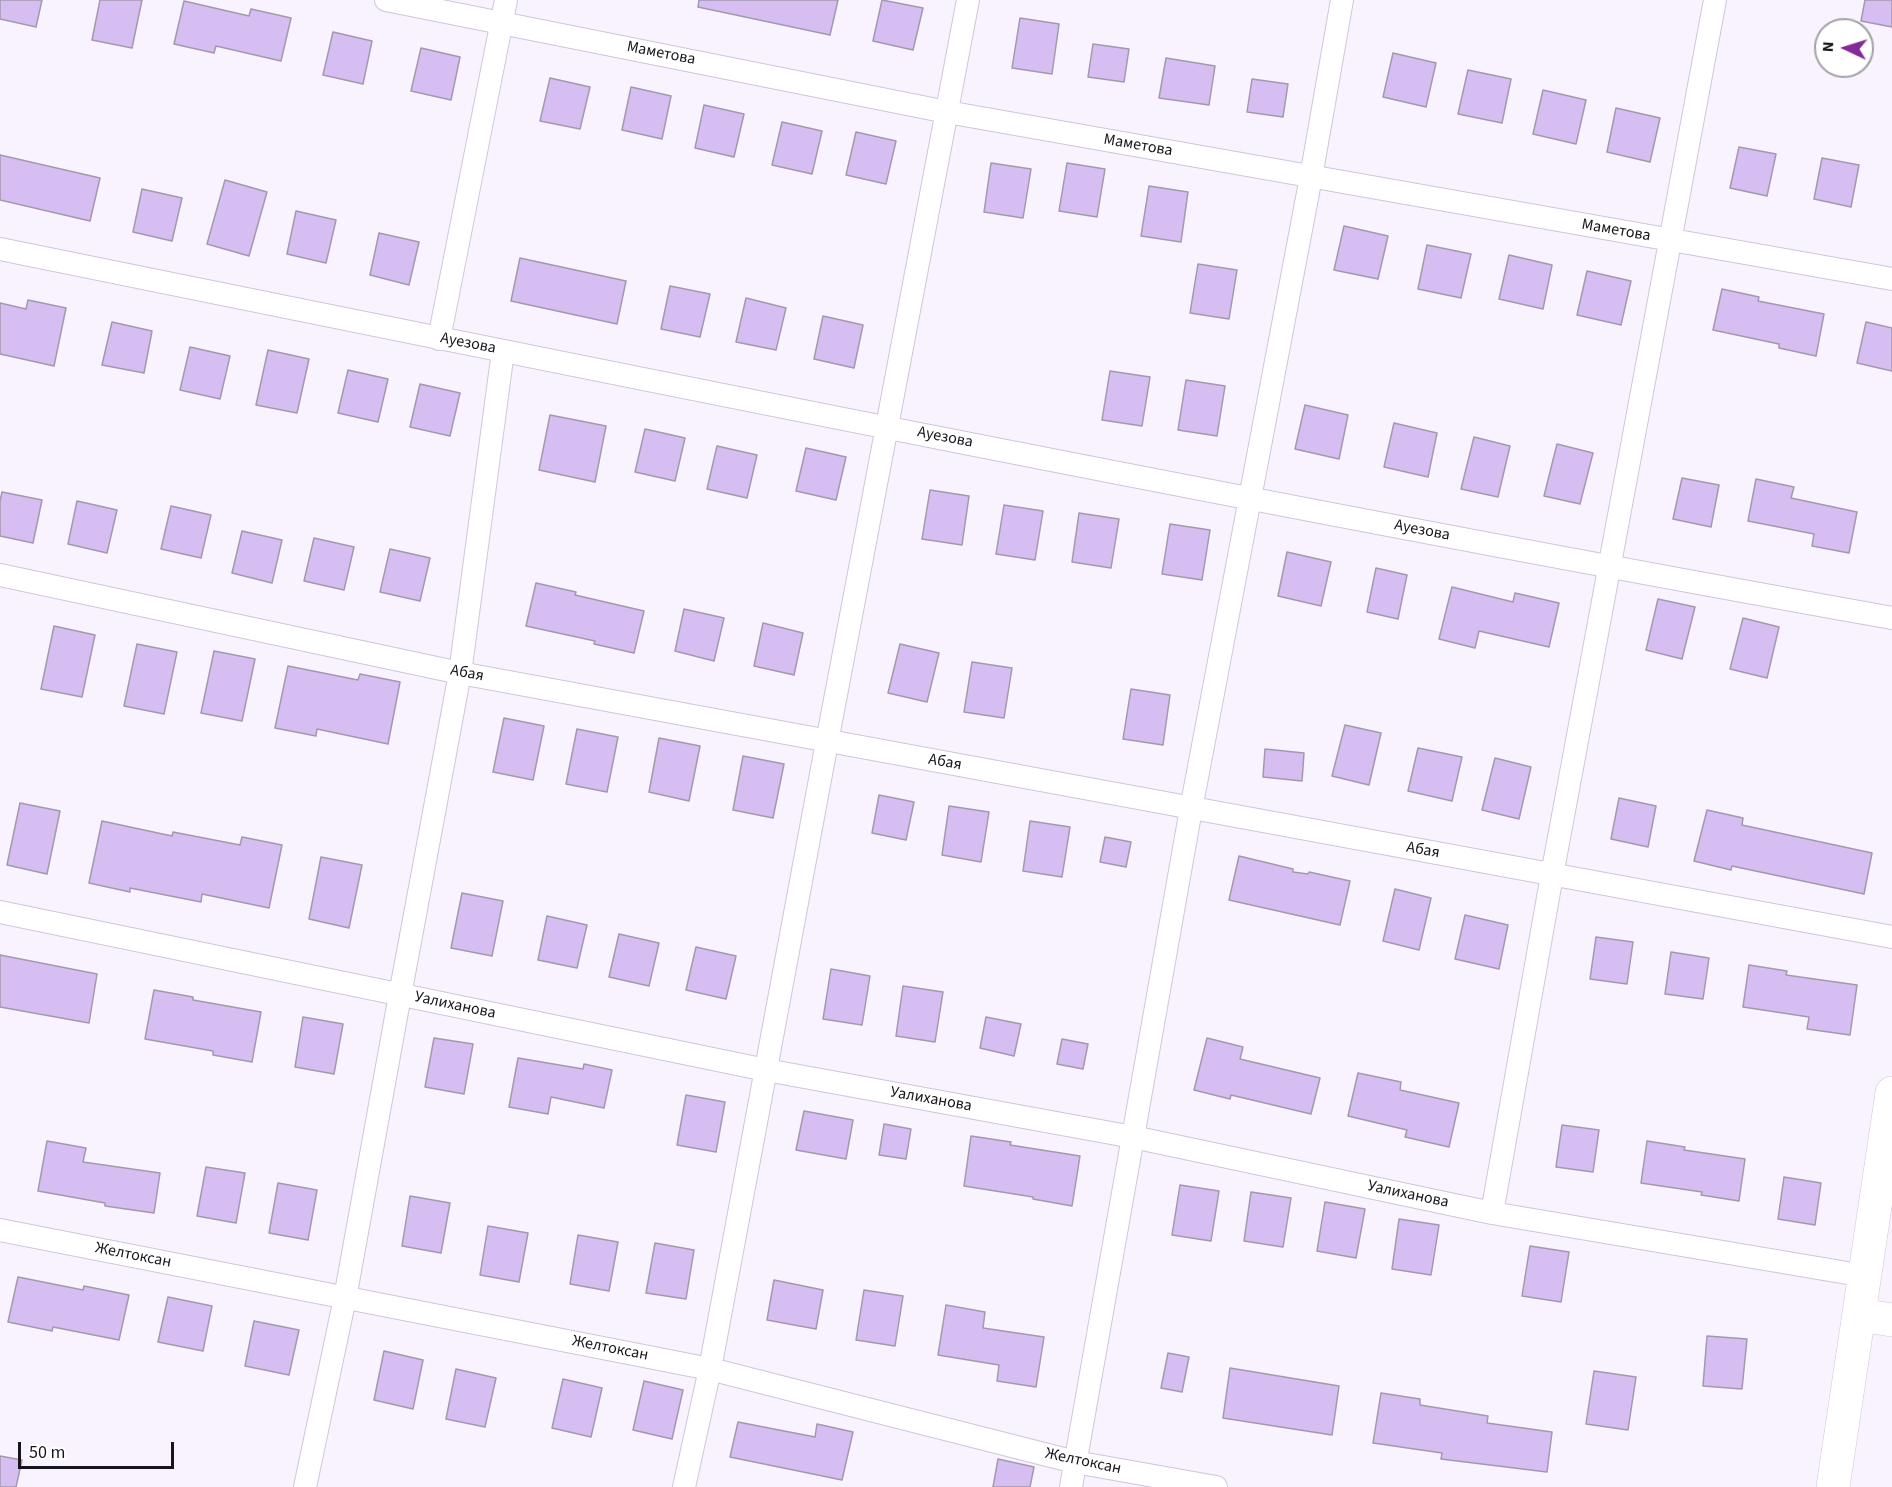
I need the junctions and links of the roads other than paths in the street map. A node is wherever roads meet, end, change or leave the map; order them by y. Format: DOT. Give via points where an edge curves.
graph roads {
  1 [pos="386,0"];
  2 [pos="506,0"];
  3 [pos="968,0"];
  4 [pos="1342,0"];
  5 [pos="1715,0"];
  6 [pos="501,22"];
  7 [pos="947,112"];
  8 [pos="1311,177"];
  9 [pos="1671,241"];
  10 [pos="0,249"];
  11 [pos="1892,279"];
  12 [pos="439,339"];
  13 [pos="503,351"];
  14 [pos="887,427"];
  15 [pos="1251,498"];
  16 [pos="1610,567"];
  17 [pos="0,575"];
  18 [pos="1892,618"];
  19 [pos="460,673"];
  20 [pos="827,742"];
  21 [pos="1191,808"];
  22 [pos="1552,874"];
  23 [pos="0,912"];
  24 [pos="1892,937"];
  25 [pos="399,995"];
  26 [pos="766,1070"];
  27 [pos="1892,1093"];
  28 [pos="1133,1137"];
  29 [pos="1492,1213"];
  30 [pos="0,1230"];
  31 [pos="1865,1276"];
  32 [pos="345,1298"];
  33 [pos="1859,1315"];
  34 [pos="1892,1320"];
  35 [pos="710,1369"];
  36 [pos="1075,1462"];
  37 [pos="305,1487"];
  38 [pos="684,1487"];
  39 [pos="1071,1487"];
  40 [pos="1216,1487"];
  41 [pos="1833,1487"];
  1 -- 6 [label="street, Маметова"];
  2 -- 6 [label="street"];
  3 -- 7 [label="street"];
  4 -- 8 [label="street"];
  5 -- 9 [label="street"];
  6 -- 7 [label="street, Маметова"];
  6 -- 12 [label="street"];
  7 -- 8 [label="street, Маметова"];
  7 -- 14 [label="street"];
  8 -- 9 [label="street, Маметова"];
  8 -- 15 [label="street"];
  9 -- 11 [label="street, Маметова"];
  9 -- 16 [label="street"];
  10 -- 12 [label="street, Ауезова"];
  12 -- 13 [label="street, Ауезова"];
  13 -- 14 [label="street, Ауезова"];
  13 -- 19 [label="street"];
  14 -- 15 [label="street, Ауезова"];
  14 -- 20 [label="street"];
  15 -- 16 [label="street, Ауезова"];
  15 -- 21 [label="street"];
  16 -- 18 [label="street, Ауезова"];
  16 -- 22 [label="street"];
  17 -- 19 [label="street, Абая"];
  19 -- 20 [label="street, Абая"];
  19 -- 25 [label="street"];
  20 -- 21 [label="street, Абая"];
  20 -- 26 [label="street"];
  21 -- 22 [label="street, Абая"];
  21 -- 28 [label="street"];
  22 -- 24 [label="street, Абая"];
  22 -- 29 [label="street"];
  23 -- 25 [label="street, Уалиханова"];
  25 -- 26 [label="street, Уалиханова"];
  25 -- 32 [label="street"];
  26 -- 28 [label="street, Уалиханова"];
  26 -- 35 [label="street"];
  27 -- 31 [label="street"];
  28 -- 29 [label="street, Уалиханова"];
  28 -- 36 [label="street"];
  29 -- 31 [label="street, Уалиханова"];
  30 -- 32 [label="street, Желтоксан"];
  31 -- 33 [label="street"];
  32 -- 35 [label="street, Желтоксан"];
  32 -- 37 [label="street"];
  33 -- 34 [label="street"];
  33 -- 41 [label="street"];
  35 -- 36 [label="street, Желтоксан"];
  35 -- 38 [label="street"];
  36 -- 39 [label="street"];
  36 -- 40 [label="street, Желтоксан"];
}
